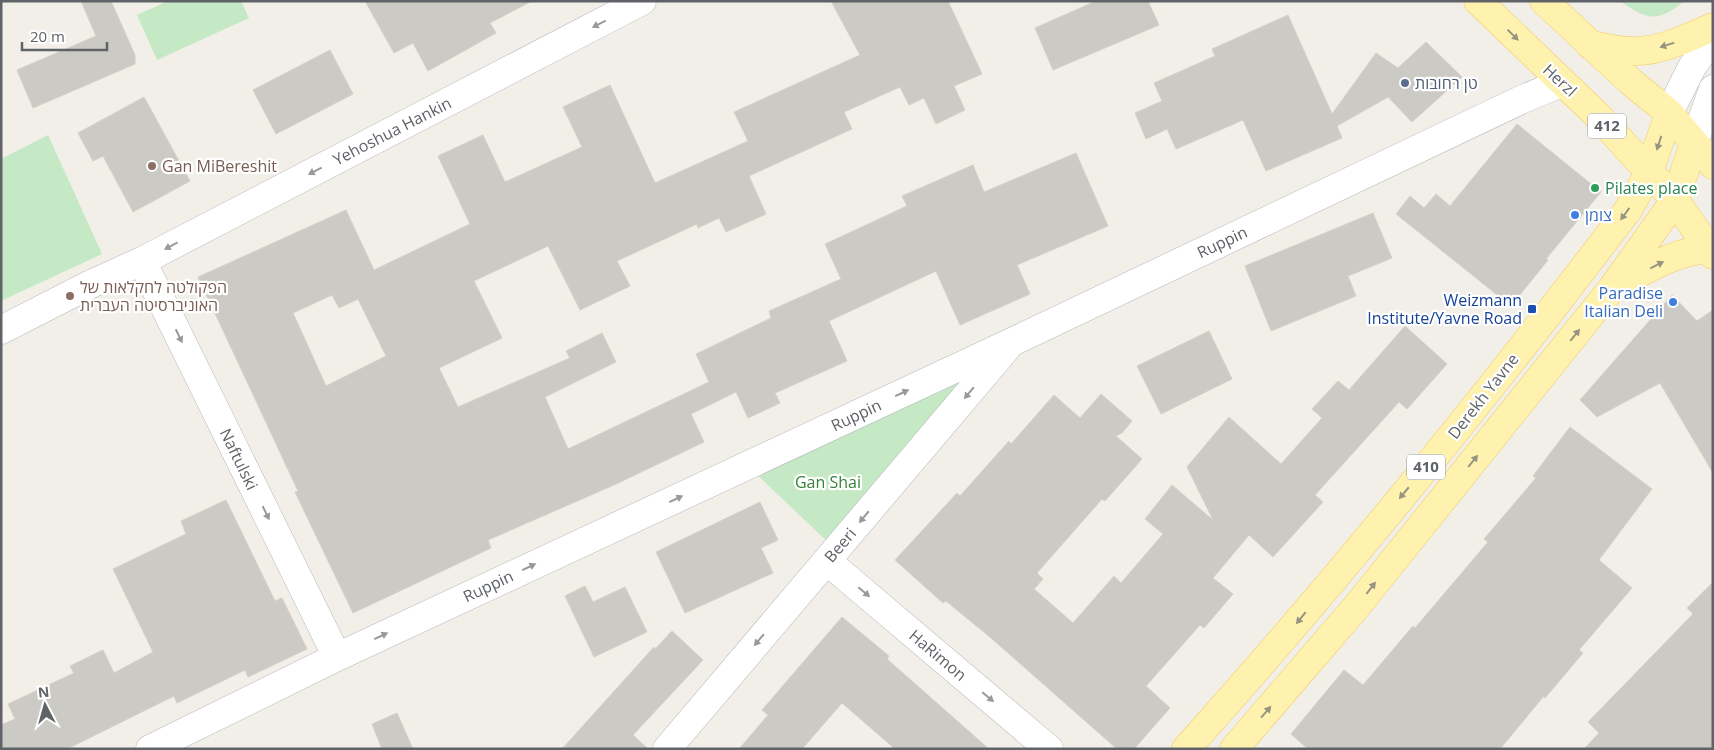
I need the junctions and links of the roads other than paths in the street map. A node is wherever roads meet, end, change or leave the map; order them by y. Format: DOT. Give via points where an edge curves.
graph roads {
  1 [pos="642,1"];
  2 [pos="1478,1"];
  3 [pos="1544,1"];
  4 [pos="1713,27"];
  5 [pos="1713,38"];
  6 [pos="1590,45"];
  7 [pos="1561,83"];
  8 [pos="1713,89"];
  9 [pos="1669,113"];
  10 [pos="1694,143"];
  11 [pos="1713,165"];
  12 [pos="1650,173"];
  13 [pos="1675,200"];
  14 [pos="1711,252"];
  15 [pos="142,261"];
  16 [pos="1613,287"];
  17 [pos="1,330"];
  18 [pos="1012,342"];
  19 [pos="827,561"];
  20 [pos="337,656"];
  21 [pos="150,749"];
  22 [pos="667,749"];
  23 [pos="1049,749"];
  24 [pos="1186,749"];
  25 [pos="1234,749"];
  1 -- 15 [label="street, Yehoshua Hankin, one-way"];
  2 -- 7 [label="main road, Herzl / 412, one-way"];
  3 -- 6 [label="main road"];
  4 -- 6 [label="main road, one-way" via="1653,49 1636,51"];
  5 -- 9 [label="street" via="1692,67"];
  6 -- 9 [label="main road"];
  7 -- 12 [label="main road, Herzl / 412" via="1597,115"];
  7 -- 18 [label="street, Ruppin"];
  8 -- 10 [label="street"];
  9 -- 10 [label="main road"];
  9 -- 12 [label="main road, Derekh Yavne / 410, one-way"];
  10 -- 11 [label="main road"];
  10 -- 13 [label="main road, Derekh Yavne / 410"];
  12 -- 13 [label="main road, Herzl / 412"];
  12 -- 24 [label="main road, Derekh Yavne / 410, one-way" via="1628,210 1443,446 1272,653"];
  13 -- 14 [label="main road, Herzl / 412"];
  13 -- 16 [label="main road, Derekh Yavne / 410"];
  16 -- 14 [label="main road, one-way" via="1675,256 1698,250"];
  15 -- 17 [label="street, Yehoshua Hankin"];
  15 -- 20 [label="street, Naftulski, one-way"];
  25 -- 16 [label="main road, Derekh Yavne / 410, one-way" via="1357,606"];
  18 -- 19 [label="street, Beeri, one-way"];
  20 -- 18 [label="street, Ruppin, one-way"];
  19 -- 22 [label="street, Beeri, one-way"];
  19 -- 23 [label="street, HaRimon, one-way"];
  20 -- 21 [label="street, Ruppin"];
}
